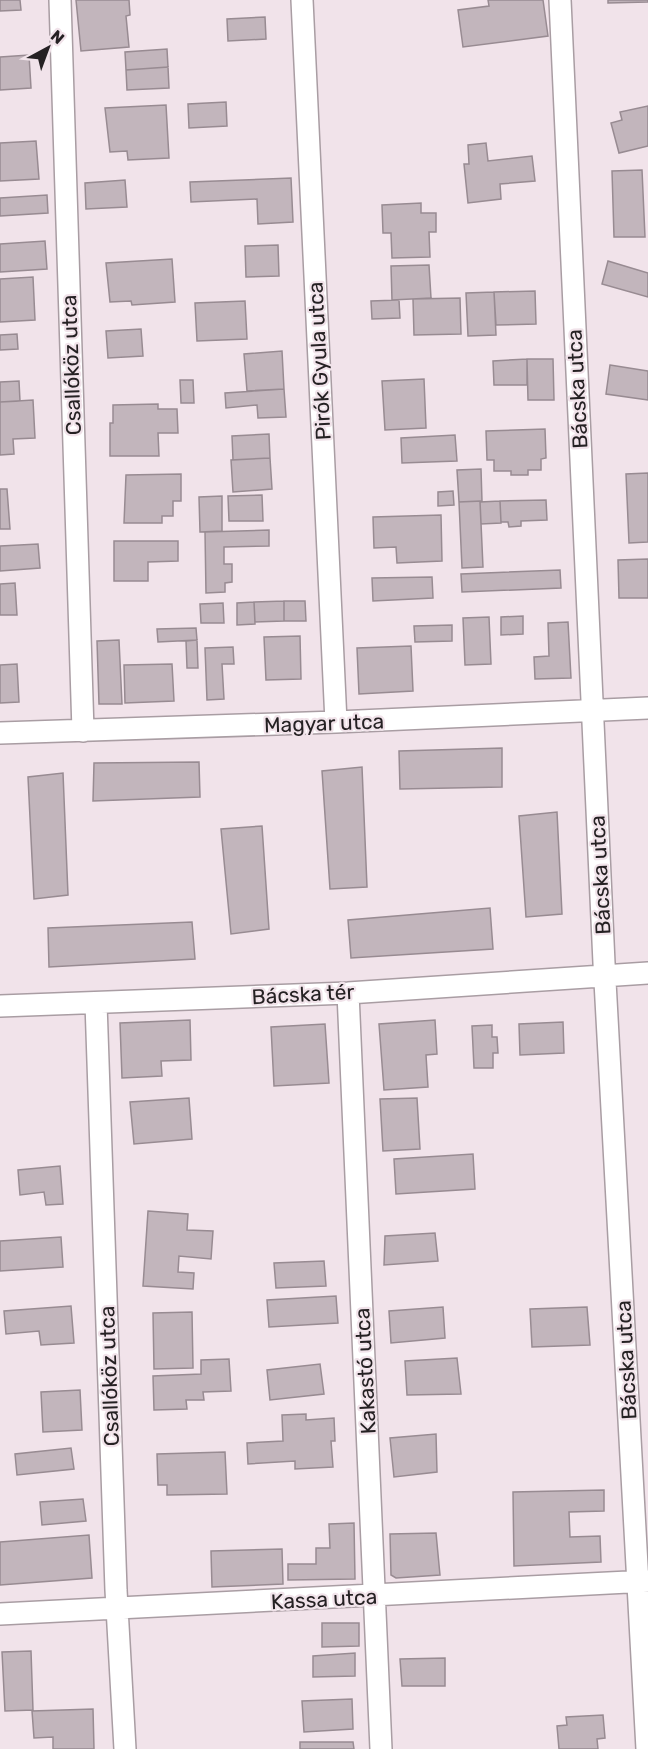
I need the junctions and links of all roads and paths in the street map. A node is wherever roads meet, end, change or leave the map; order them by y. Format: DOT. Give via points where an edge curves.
graph roads {
  1 [pos="60,0"];
  2 [pos="302,0"];
  3 [pos="560,0"];
  4 [pos="648,708"];
  5 [pos="592,710"];
  6 [pos="336,722"];
  7 [pos="83,731"];
  8 [pos="0,733"];
  9 [pos="648,973"];
  10 [pos="605,974"];
  11 [pos="348,993"];
  12 [pos="96,1003"];
  13 [pos="0,1006"];
  14 [pos="642,1581"];
  15 [pos="375,1597"];
  16 [pos="117,1608"];
  17 [pos="0,1614"];
  18 [pos="125,1749"];
  19 [pos="381,1749"];
  20 [pos="647,1749"];
  1 -- 7 [label="street, Csallóköz utca"];
  2 -- 6 [label="street, Pirók Gyula utca"];
  3 -- 5 [label="street, Bácska utca"];
  4 -- 5 [label="street, Magyar utca"];
  5 -- 6 [label="street, Magyar utca"];
  5 -- 10 [label="street, Bácska utca"];
  6 -- 7 [label="street, Magyar utca"];
  7 -- 8 [label="street, Magyar utca"];
  9 -- 10 [label="street, Bácska tér"];
  10 -- 11 [label="street, Bácska tér"];
  10 -- 14 [label="street, Bácska utca"];
  11 -- 12 [label="street, Bácska tér"];
  11 -- 15 [label="street, Kakastó utca"];
  12 -- 13 [label="street, Bácska tér"];
  12 -- 16 [label="street, Csallóköz utca"];
  14 -- 15 [label="street, Kassa utca"];
  14 -- 20 [label="street, Bácska utca"];
  15 -- 16 [label="street, Kassa utca"];
  15 -- 19 [label="street, Kakastó utca"];
  16 -- 17 [label="street, Kassa utca"];
  16 -- 18 [label="street, Csallóköz utca"];
}
